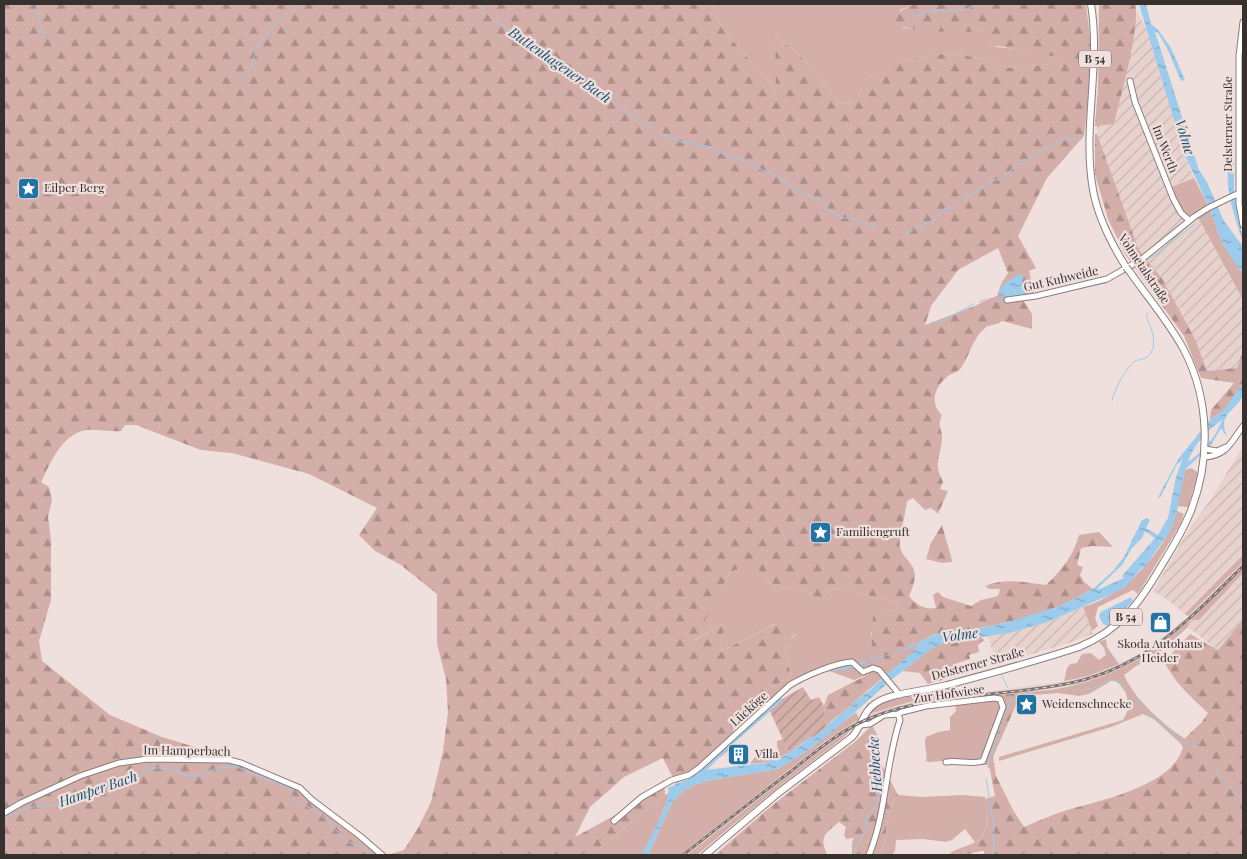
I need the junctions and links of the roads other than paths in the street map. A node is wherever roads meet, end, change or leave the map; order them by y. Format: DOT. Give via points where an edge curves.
graph roads {
  1 [pos="1091,4"];
  2 [pos="1243,22"];
  3 [pos="1130,81"];
  4 [pos="1234,196"];
  5 [pos="1189,220"];
  6 [pos="1243,225"];
  7 [pos="1007,300"];
  8 [pos="1243,426"];
  9 [pos="1205,453"];
  10 [pos="900,695"];
  11 [pos="898,714"];
  12 [pos="861,725"];
  13 [pos="946,762"];
  14 [pos="4,813"];
  15 [pos="614,821"];
  16 [pos="382,855"];
  17 [pos="705,855"];
  18 [pos="870,855"];
  1 -- 9 [label="main road, Volmetalstraße / B 54" via="1095,63 1093,190 1102,222 1116,251 1185,352 1200,393"];
  2 -- 4 [label="street, Delsterner Straße"];
  3 -- 5 [label="street, Im Werth" via="1135,102 1173,198"];
  4 -- 5 [label="street, Gut Kuhweide"];
  4 -- 6 [label="street, Delsterner Straße"];
  5 -- 7 [label="street, Gut Kuhweide" via="1142,259 1107,279"];
  8 -- 9 [label="street" via="1221,450"];
  9 -- 10 [label="main road, Delsterner Straße / B 54" via="1196,495 1181,533 1141,599 1118,624 1091,642 1059,654"];
  10 -- 12 [label="main road, Delsterner Straße / B 54" via="874,704"];
  10 -- 15 [label="street, Lücköge" via="876,668 863,672 853,662 790,684 699,768 642,797"];
  11 -- 12 [label="street, Zur Hofwiese"];
  11 -- 13 [label="street, Zur Hofwiese" via="953,702 1000,699 1003,706 983,761"];
  11 -- 18 [label="street" via="900,720 888,763 887,788"];
  12 -- 17 [label="main road, Delsterner Straße / B 54" via="847,741"];
  14 -- 16 [label="street, Im Hamperbach" via="80,776 119,763 148,759 229,760 300,788"];
}
